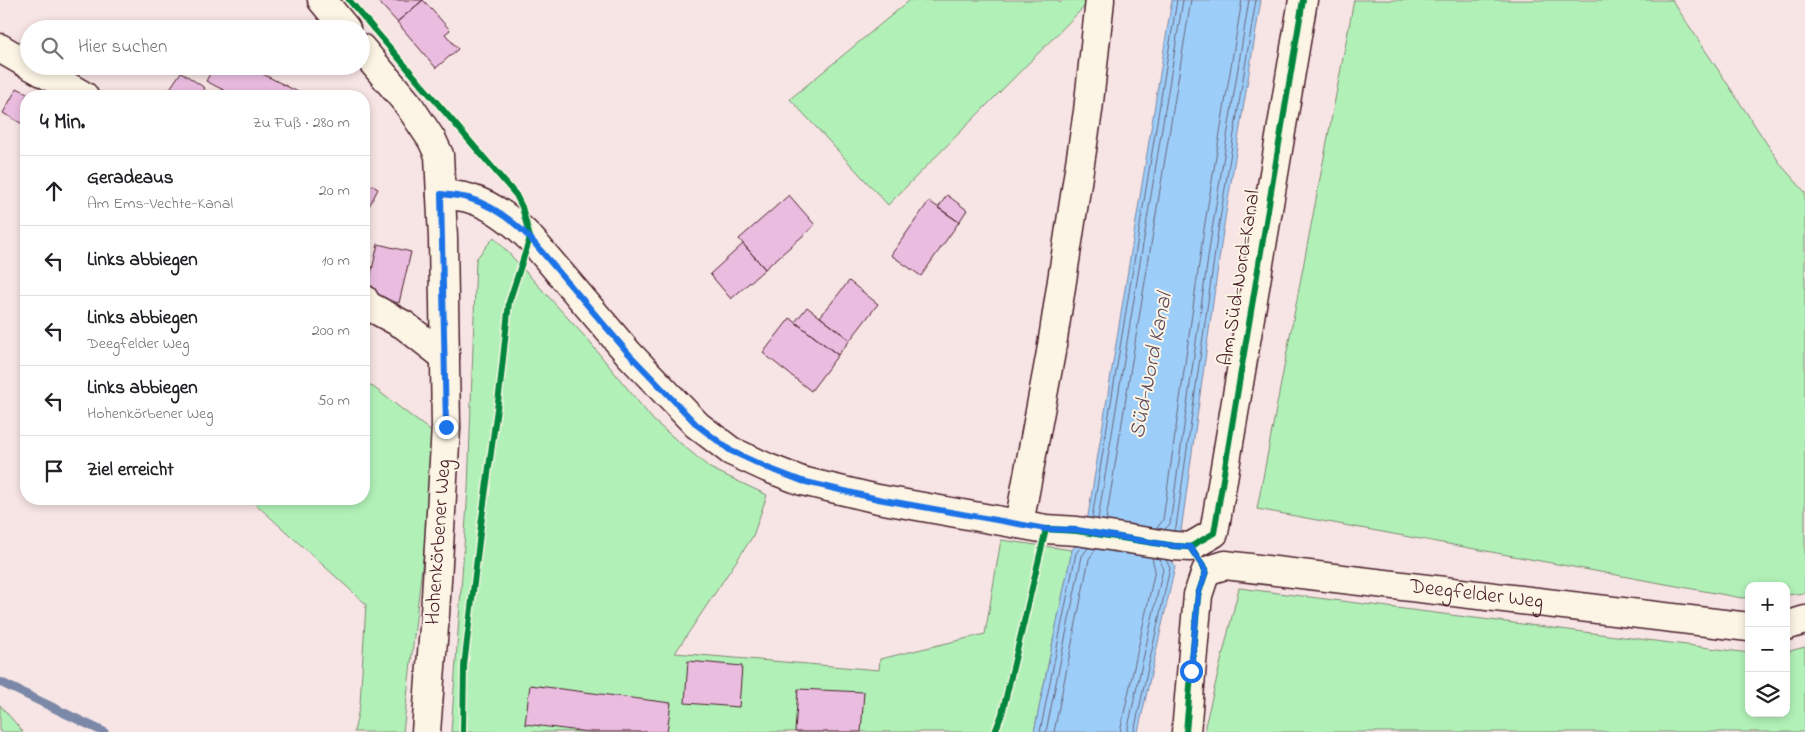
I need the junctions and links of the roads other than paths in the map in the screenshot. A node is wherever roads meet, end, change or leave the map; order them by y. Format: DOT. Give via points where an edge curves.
graph roads {
  1 [pos="322,0"];
  2 [pos="1100,0"];
  3 [pos="1303,0"];
  4 [pos="339,20"];
  5 [pos="0,48"];
  6 [pos="20,59"];
  7 [pos="370,59"];
  8 [pos="47,75"];
  9 [pos="74,90"];
  10 [pos="441,194"];
  11 [pos="370,307"];
  12 [pos="445,357"];
  13 [pos="1019,524"];
  14 [pos="1805,620"];
  15 [pos="1790,625"];
  16 [pos="1745,626"];
  17 [pos="426,732"];
  18 [pos="1186,732"];
  1 -- 4 [label="street"];
  2 -- 13 [label="street" via="1088,111 1054,333"];
  3 -- 13 [label="street, Am Süd-Nord-Kanal" via="1214,533 1182,547"];
  5 -- 6 [label="street"];
  7 -- 10 [label="street, Hohenkörbener Weg" via="408,104 432,140 439,155"];
  8 -- 9 [label="street"];
  10 -- 12 [label="street, Hohenkörbener Weg"];
  10 -- 13 [label="street" via="468,198 491,207 516,224 636,361 697,425 731,451 802,481 878,499"];
  11 -- 12 [label="street" via="404,325"];
  12 -- 17 [label="street, Hohenkörbener Weg" via="446,427"];
  14 -- 15 [label="street"];
  16 -- 18 [label="street, Deegfelder Weg" via="1224,565 1206,571 1198,595"];
}
